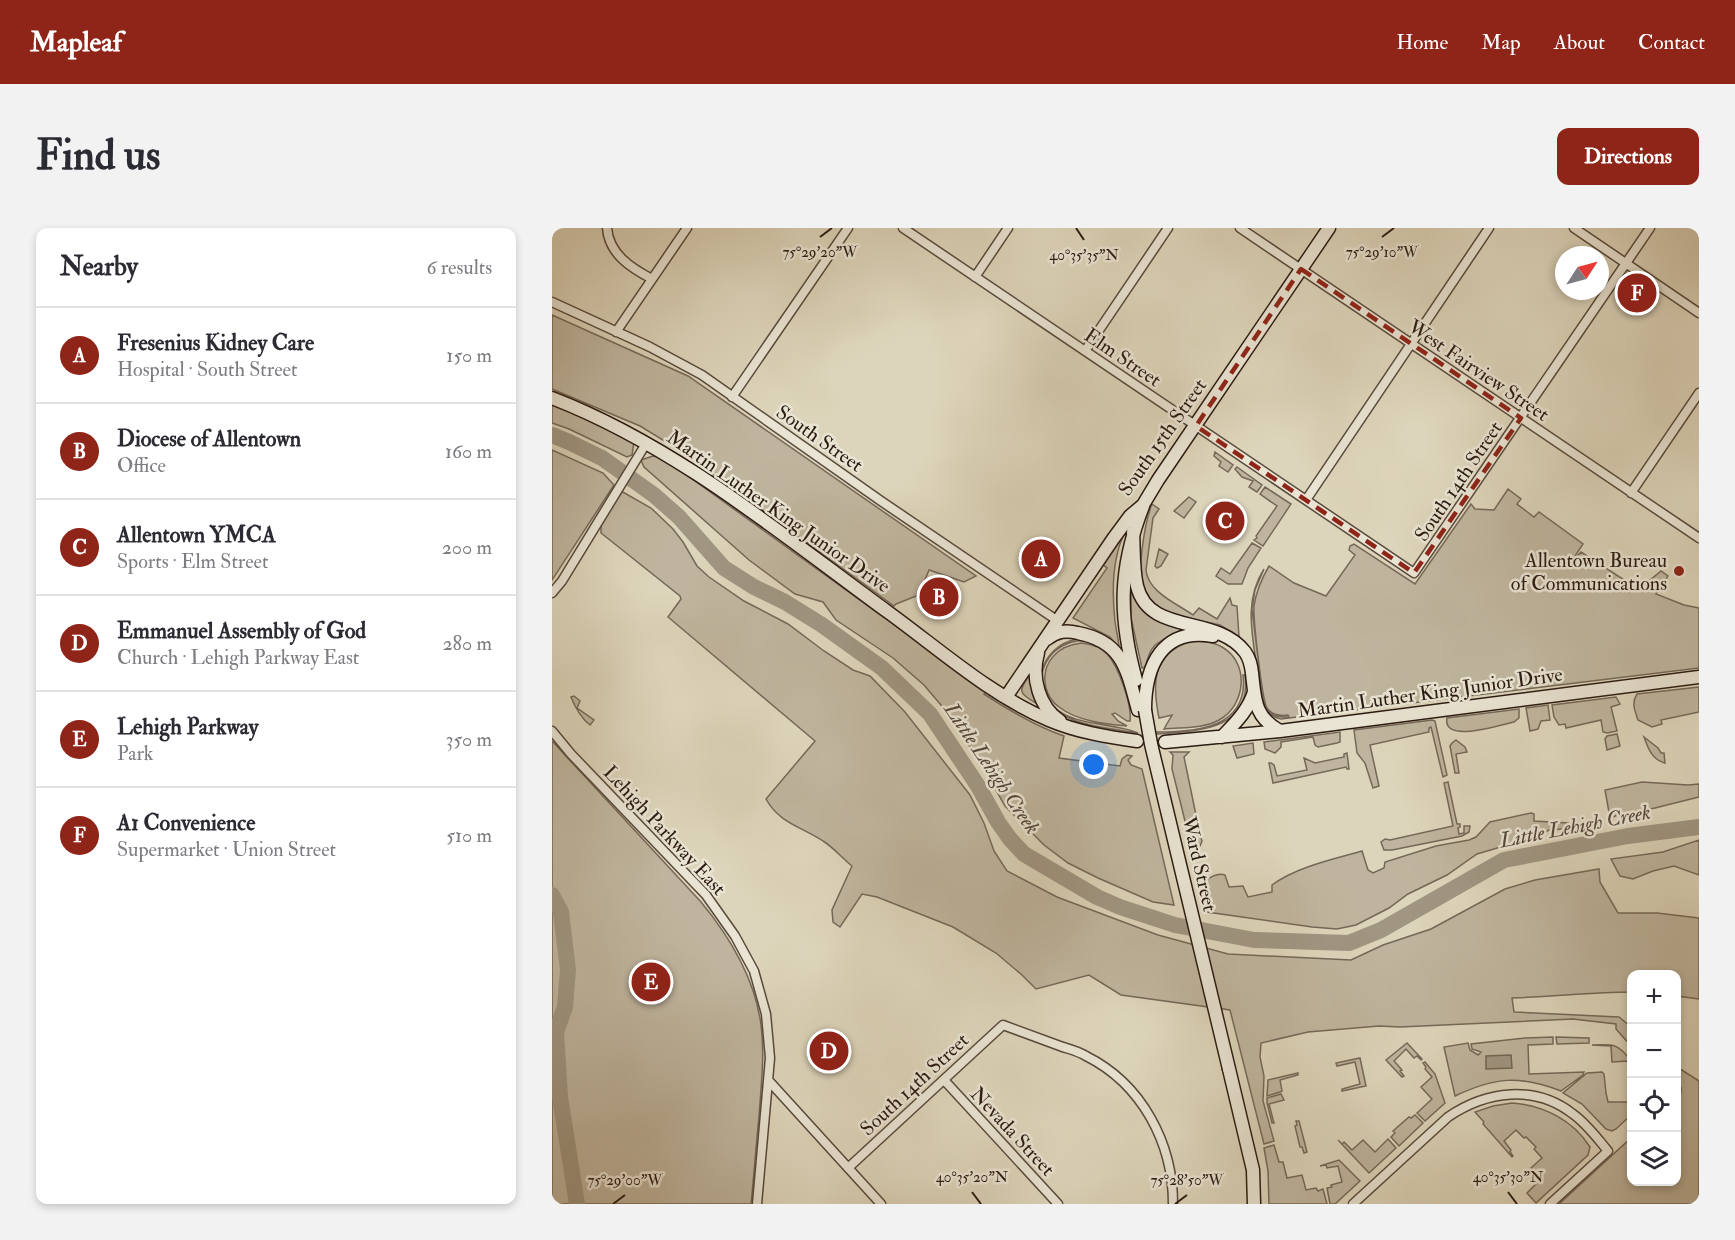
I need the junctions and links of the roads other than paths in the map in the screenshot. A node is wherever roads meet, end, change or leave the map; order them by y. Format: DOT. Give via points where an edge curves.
graph roads {
  1 [pos="607,228"];
  2 [pos="687,228"];
  3 [pos="848,228"];
  4 [pos="903,228"];
  5 [pos="1008,228"];
  6 [pos="1168,228"];
  7 [pos="1240,228"];
  8 [pos="1329,228"];
  9 [pos="1489,228"];
  10 [pos="1574,228"];
  11 [pos="1650,228"];
  12 [pos="1626,264"];
  13 [pos="1301,269"];
  14 [pos="975,277"];
  15 [pos="652,279"];
  16 [pos="552,302"];
  17 [pos="1699,313"];
  18 [pos="616,332"];
  19 [pos="1411,344"];
  20 [pos="1085,351"];
  21 [pos="1699,393"];
  22 [pos="732,397"];
  23 [pos="552,398"];
  24 [pos="1521,418"];
  25 [pos="1196,426"];
  26 [pos="647,442"];
  27 [pos="1631,493"];
  28 [pos="1306,500"];
  29 [pos="1143,505"];
  30 [pos="1133,532"];
  31 [pos="1699,538"];
  32 [pos="1414,573"];
  33 [pos="552,593"];
  34 [pos="1058,621"];
  35 [pos="1086,634"];
  36 [pos="1041,646"];
  37 [pos="1251,666"];
  38 [pos="1699,677"];
  39 [pos="1254,691"];
  40 [pos="1006,697"];
  41 [pos="1141,710"];
  42 [pos="1071,728"];
  43 [pos="552,731"];
  44 [pos="1280,731"];
  45 [pos="1222,737"];
  46 [pos="1137,741"];
  47 [pos="1165,742"];
  48 [pos="944,1080"];
  49 [pos="769,1082"];
  50 [pos="848,1168"];
  51 [pos="1254,1201"];
  52 [pos="757,1204"];
  53 [pos="881,1204"];
  54 [pos="1058,1204"];
  55 [pos="1173,1204"];
  56 [pos="1353,1204"];
  57 [pos="1550,1204"];
  1 -- 15 [label="street" via="615,251"];
  2 -- 15 [label="street"];
  3 -- 22 [label="street"];
  4 -- 14 [label="street, Elm Street"];
  5 -- 14 [label="street"];
  6 -- 20 [label="street"];
  7 -- 13 [label="street, West Fairview Street"];
  8 -- 13 [label="main road, South 15th Street"];
  9 -- 19 [label="street"];
  10 -- 12 [label="street"];
  11 -- 12 [label="street, South 14th Street"];
  12 -- 17 [label="street"];
  12 -- 24 [label="street, South 14th Street"];
  13 -- 19 [label="street, West Fairview Street"];
  13 -- 25 [label="main road, South 15th Street"];
  14 -- 20 [label="street, Elm Street"];
  15 -- 18 [label="street"];
  16 -- 18 [label="street, South Street"];
  18 -- 22 [label="street, South Street" via="692,369"];
  19 -- 24 [label="street, West Fairview Street"];
  19 -- 28 [label="street"];
  20 -- 25 [label="street, Elm Street"];
  21 -- 27 [label="street"];
  22 -- 34 [label="street, South Street"];
  23 -- 26 [label="main road, Martin Luther King Junior Drive"];
  24 -- 27 [label="street, West Fairview Street"];
  24 -- 32 [label="street, South 14th Street"];
  25 -- 28 [label="street, Elm Street"];
  25 -- 29 [label="main road, South 15th Street"];
  26 -- 33 [label="street"];
  26 -- 40 [label="main road, Martin Luther King Junior Drive" via="737,502"];
  27 -- 31 [label="street, West Fairview Street"];
  28 -- 32 [label="street, Elm Street"];
  29 -- 30 [label="main road"];
  29 -- 34 [label="main road, South 15th Street" via="1130,516"];
  30 -- 37 [label="main road" via="1137,587 1145,604 1165,618 1218,631 1241,647"];
  30 -- 41 [label="main road, Ward Street" via="1124,606"];
  34 -- 35 [label="main road"];
  34 -- 36 [label="main road, South 15th Street"];
  35 -- 36 [label="main road" via="1062,631"];
  35 -- 41 [label="main road" via="1100,639 1119,656"];
  36 -- 40 [label="main road, South 15th Street"];
  36 -- 42 [label="main road" via="1036,677 1041,699 1053,716"];
  37 -- 39 [label="main road"];
  37 -- 41 [label="main road" via="1233,646 1214,636 1180,638 1162,650 1151,667"];
  38 -- 44 [label="main road, Martin Luther King Junior Drive"];
  39 -- 44 [label="main road" via="1259,713"];
  39 -- 45 [label="main road" via="1243,714"];
  40 -- 42 [label="main road, Martin Luther King Junior Drive"];
  41 -- 51 [label="main road, Ward Street, bridge" via="1249,1151"];
  42 -- 46 [label="main road, Martin Luther King Junior Drive"];
  43 -- 49 [label="street, Lehigh Parkway East" via="691,878 735,936 754,971 766,1014"];
  44 -- 45 [label="main road, Martin Luther King Junior Drive"];
  45 -- 47 [label="main road, Martin Luther King Junior Drive"];
  48 -- 50 [label="street, South 14th Street"];
  48 -- 54 [label="street, Nevada Street"];
  48 -- 55 [label="street, South 14th Street" via="1003,1025 1085,1055 1130,1089 1153,1121 1171,1174"];
  49 -- 50 [label="street"];
  49 -- 52 [label="street, Lehigh Parkway East"];
  50 -- 53 [label="street"];
  56 -- 57 [label="street" via="1448,1117 1487,1097 1515,1094 1561,1105 1585,1124 1608,1151"];
}
